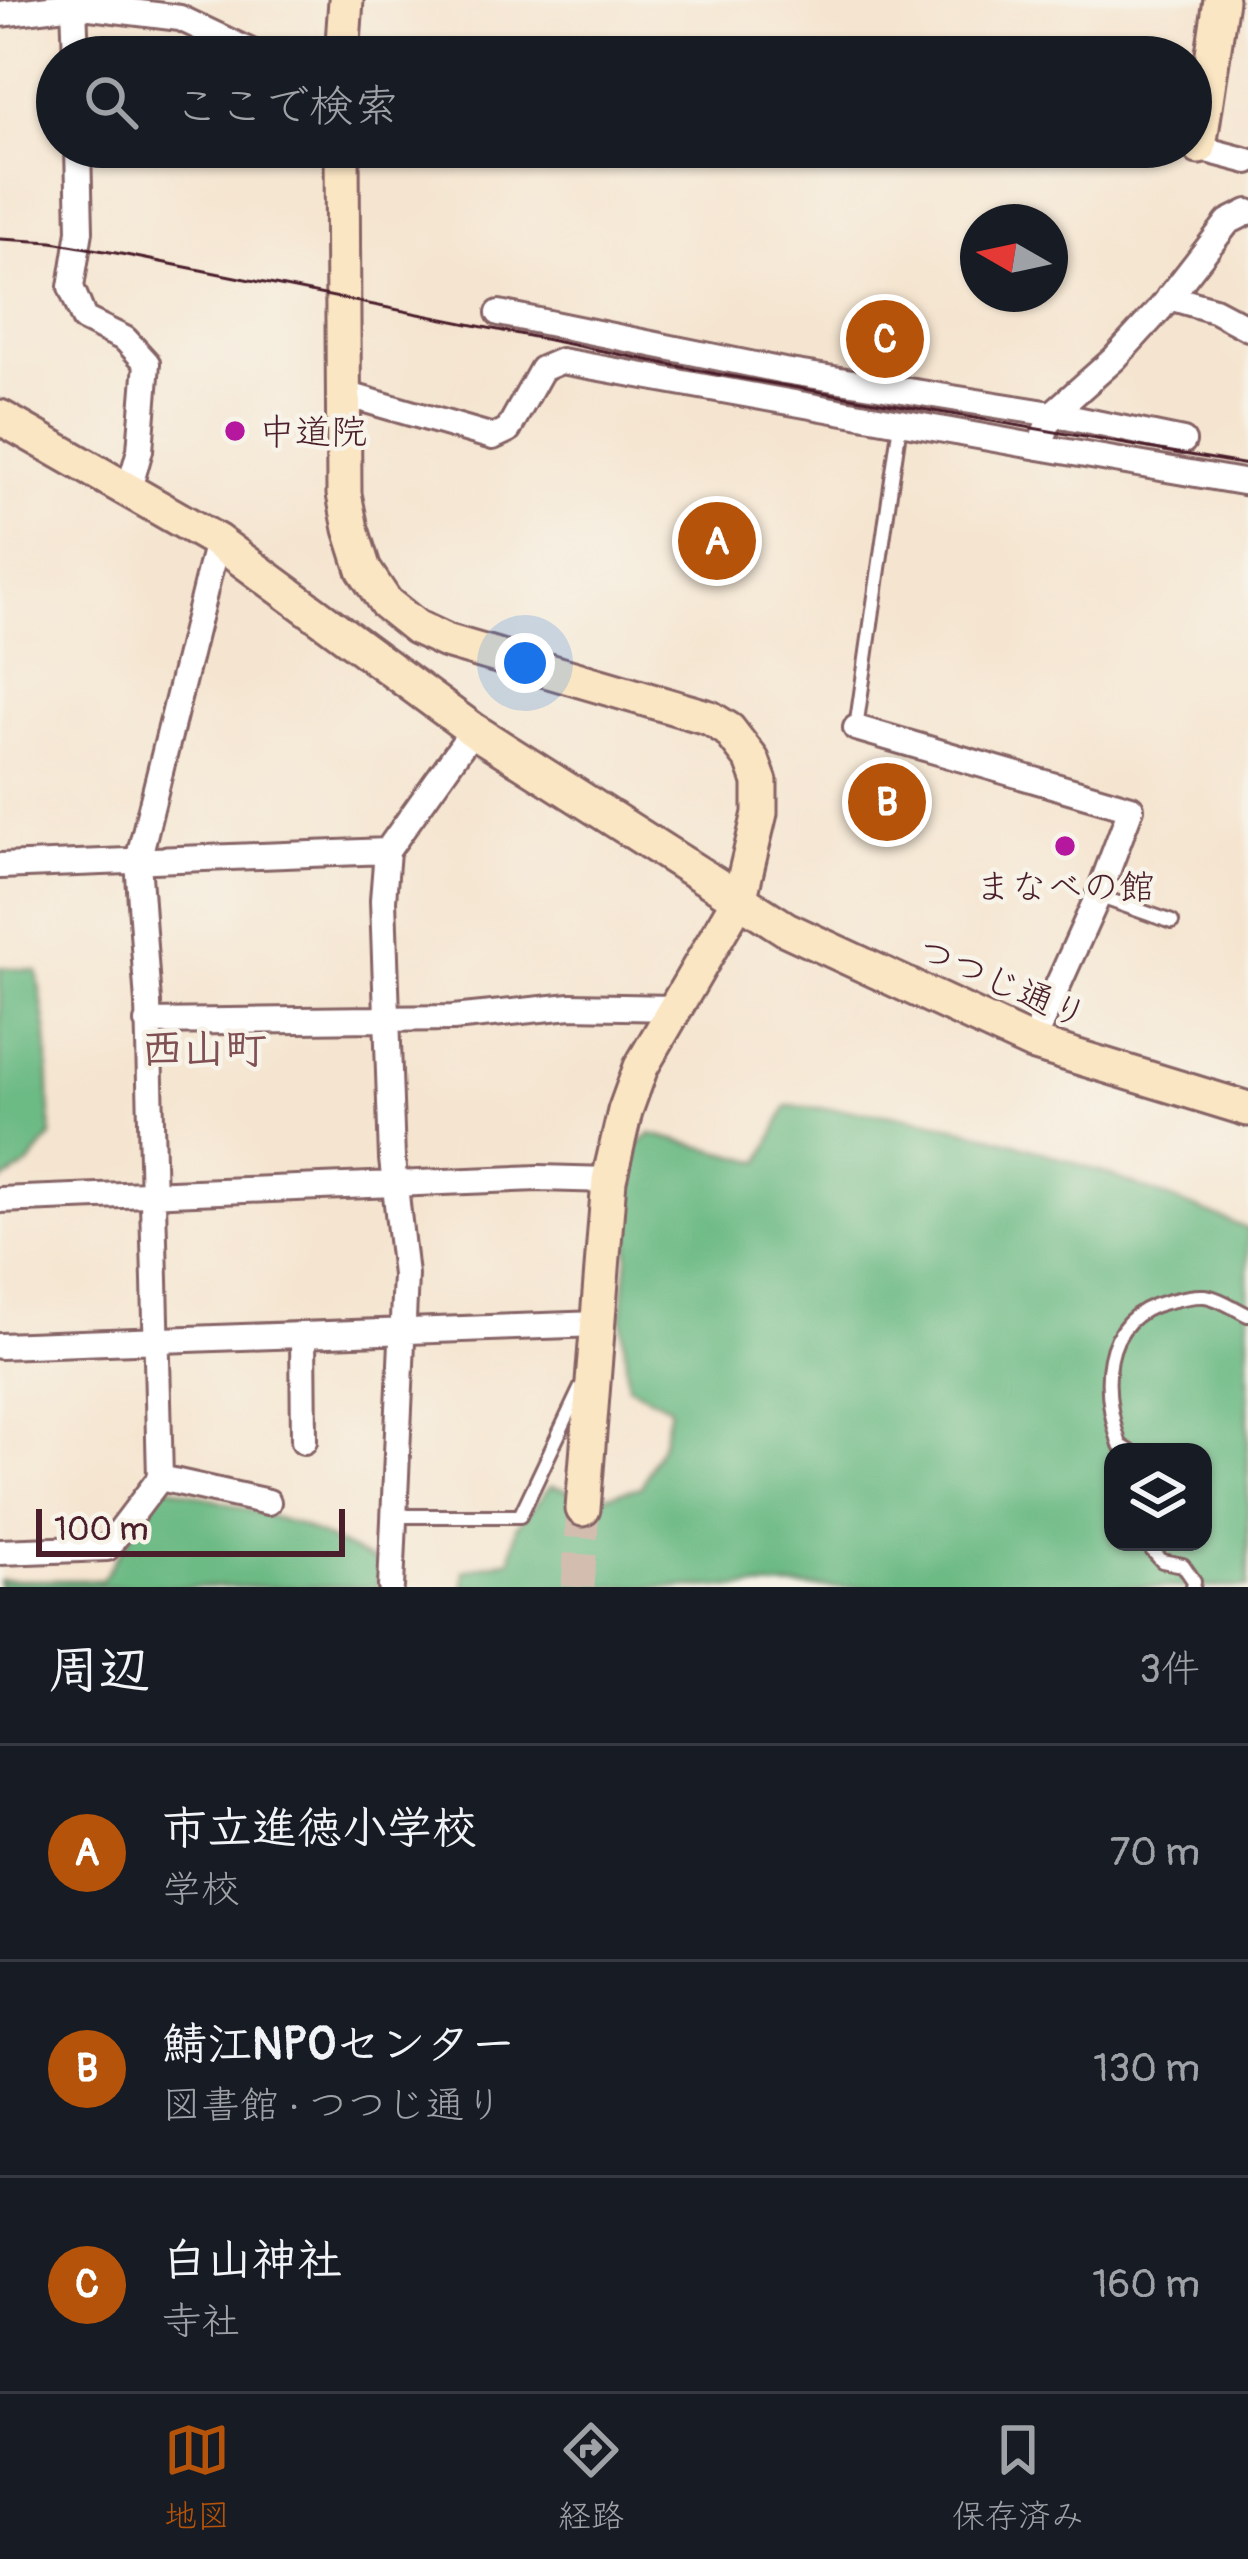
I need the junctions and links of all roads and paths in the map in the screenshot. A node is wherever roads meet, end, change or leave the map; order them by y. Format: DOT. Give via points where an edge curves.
graph roads {
  1 [pos="346,0"];
  2 [pos="1221,0"];
  3 [pos="74,5"];
  4 [pos="0,14"];
  5 [pos="75,36"];
  6 [pos="218,36"];
  7 [pos="343,36"];
  8 [pos="1212,51"];
  9 [pos="1212,151"];
  10 [pos="1248,161"];
  11 [pos="78,168"];
  12 [pos="342,168"];
  13 [pos="1248,212"];
  14 [pos="1169,297"];
  15 [pos="499,313"];
  16 [pos="1248,328"];
  17 [pos="345,394"];
  18 [pos="1052,413"];
  19 [pos="1,419"];
  20 [pos="901,422"];
  21 [pos="1183,441"];
  22 [pos="1040,447"];
  23 [pos="133,475"];
  24 [pos="1248,483"];
  25 [pos="217,541"];
  26 [pos="856,728"];
  27 [pos="473,730"];
  28 [pos="387,851"];
  29 [pos="138,861"];
  30 [pos="0,866"];
  31 [pos="1098,896"];
  32 [pos="740,897"];
  33 [pos="1172,922"];
  34 [pos="674,1008"];
  35 [pos="389,1018"];
  36 [pos="147,1022"];
  37 [pos="1032,1043"];
  38 [pos="1248,1109"];
  39 [pos="609,1180"];
  40 [pos="396,1183"];
  41 [pos="152,1194"];
  42 [pos="0,1200"];
  43 [pos="1248,1315"];
  44 [pos="401,1329"];
  45 [pos="303,1336"];
  46 [pos="597,1340"];
  47 [pos="157,1341"];
  48 [pos="0,1346"];
  49 [pos="304,1442"];
  50 [pos="1119,1443"];
  51 [pos="160,1478"];
  52 [pos="268,1502"];
  53 [pos="583,1509"];
  54 [pos="394,1516"];
  55 [pos="1153,1551"];
  56 [pos="0,1552"];
  57 [pos="391,1587"];
  58 [pos="1193,1587"];
  1 -- 7 [label="street"];
  2 -- 8 [label="street"];
  3 -- 4 [label="street"];
  3 -- 5 [label="street"];
  3 -- 6 [label="street" via="180,18"];
  9 -- 10 [label="street"];
  11 -- 23 [label="street" via="71,287 84,319 125,339 147,364"];
  12 -- 17 [label="street"];
  13 -- 14 [label="street" via="1228,222"];
  14 -- 16 [label="street"];
  14 -- 18 [label="street"];
  15 -- 18 [label="street" via="784,371"];
  17 -- 20 [label="street" via="493,437 508,430 542,369 561,361"];
  17 -- 32 [label="street" via="347,511 364,570 386,602 446,641 660,701 729,730 760,782"];
  18 -- 21 [label="street"];
  18 -- 22 [label="street"];
  19 -- 25 [label="street, つつじ通り"];
  20 -- 22 [label="street"];
  20 -- 26 [label="lane"];
  22 -- 24 [label="street"];
  25 -- 27 [label="street, つつじ通り"];
  25 -- 29 [label="street"];
  26 -- 31 [label="street" via="1131,808"];
  27 -- 28 [label="street"];
  27 -- 32 [label="street, つつじ通り"];
  28 -- 29 [label="street"];
  28 -- 35 [label="street"];
  29 -- 30 [label="street"];
  29 -- 36 [label="street"];
  31 -- 33 [label="lane"];
  31 -- 37 [label="street"];
  32 -- 34 [label="street"];
  32 -- 37 [label="street, つつじ通り" via="786,929"];
  34 -- 35 [label="street"];
  34 -- 39 [label="street" via="641,1066"];
  35 -- 36 [label="street"];
  35 -- 40 [label="street"];
  36 -- 41 [label="street"];
  37 -- 38 [label="street, つつじ通り"];
  39 -- 40 [label="street"];
  39 -- 46 [label="street"];
  40 -- 41 [label="street"];
  40 -- 44 [label="street" via="405,1259"];
  41 -- 42 [label="street"];
  41 -- 47 [label="street"];
  43 -- 50 [label="lane" via="1208,1295 1134,1316 1112,1351 1107,1394"];
  44 -- 45 [label="street"];
  44 -- 46 [label="street"];
  44 -- 54 [label="street"];
  45 -- 47 [label="street"];
  45 -- 49 [label="street"];
  46 -- 53 [label="street"];
  46 -- 54 [label="lane" via="520,1516"];
  47 -- 48 [label="street"];
  47 -- 51 [label="street"];
  51 -- 52 [label="street"];
  51 -- 56 [label="street" via="107,1548"];
  54 -- 57 [label="street"];
  55 -- 58 [label="lane" via="1183,1565"];
}
